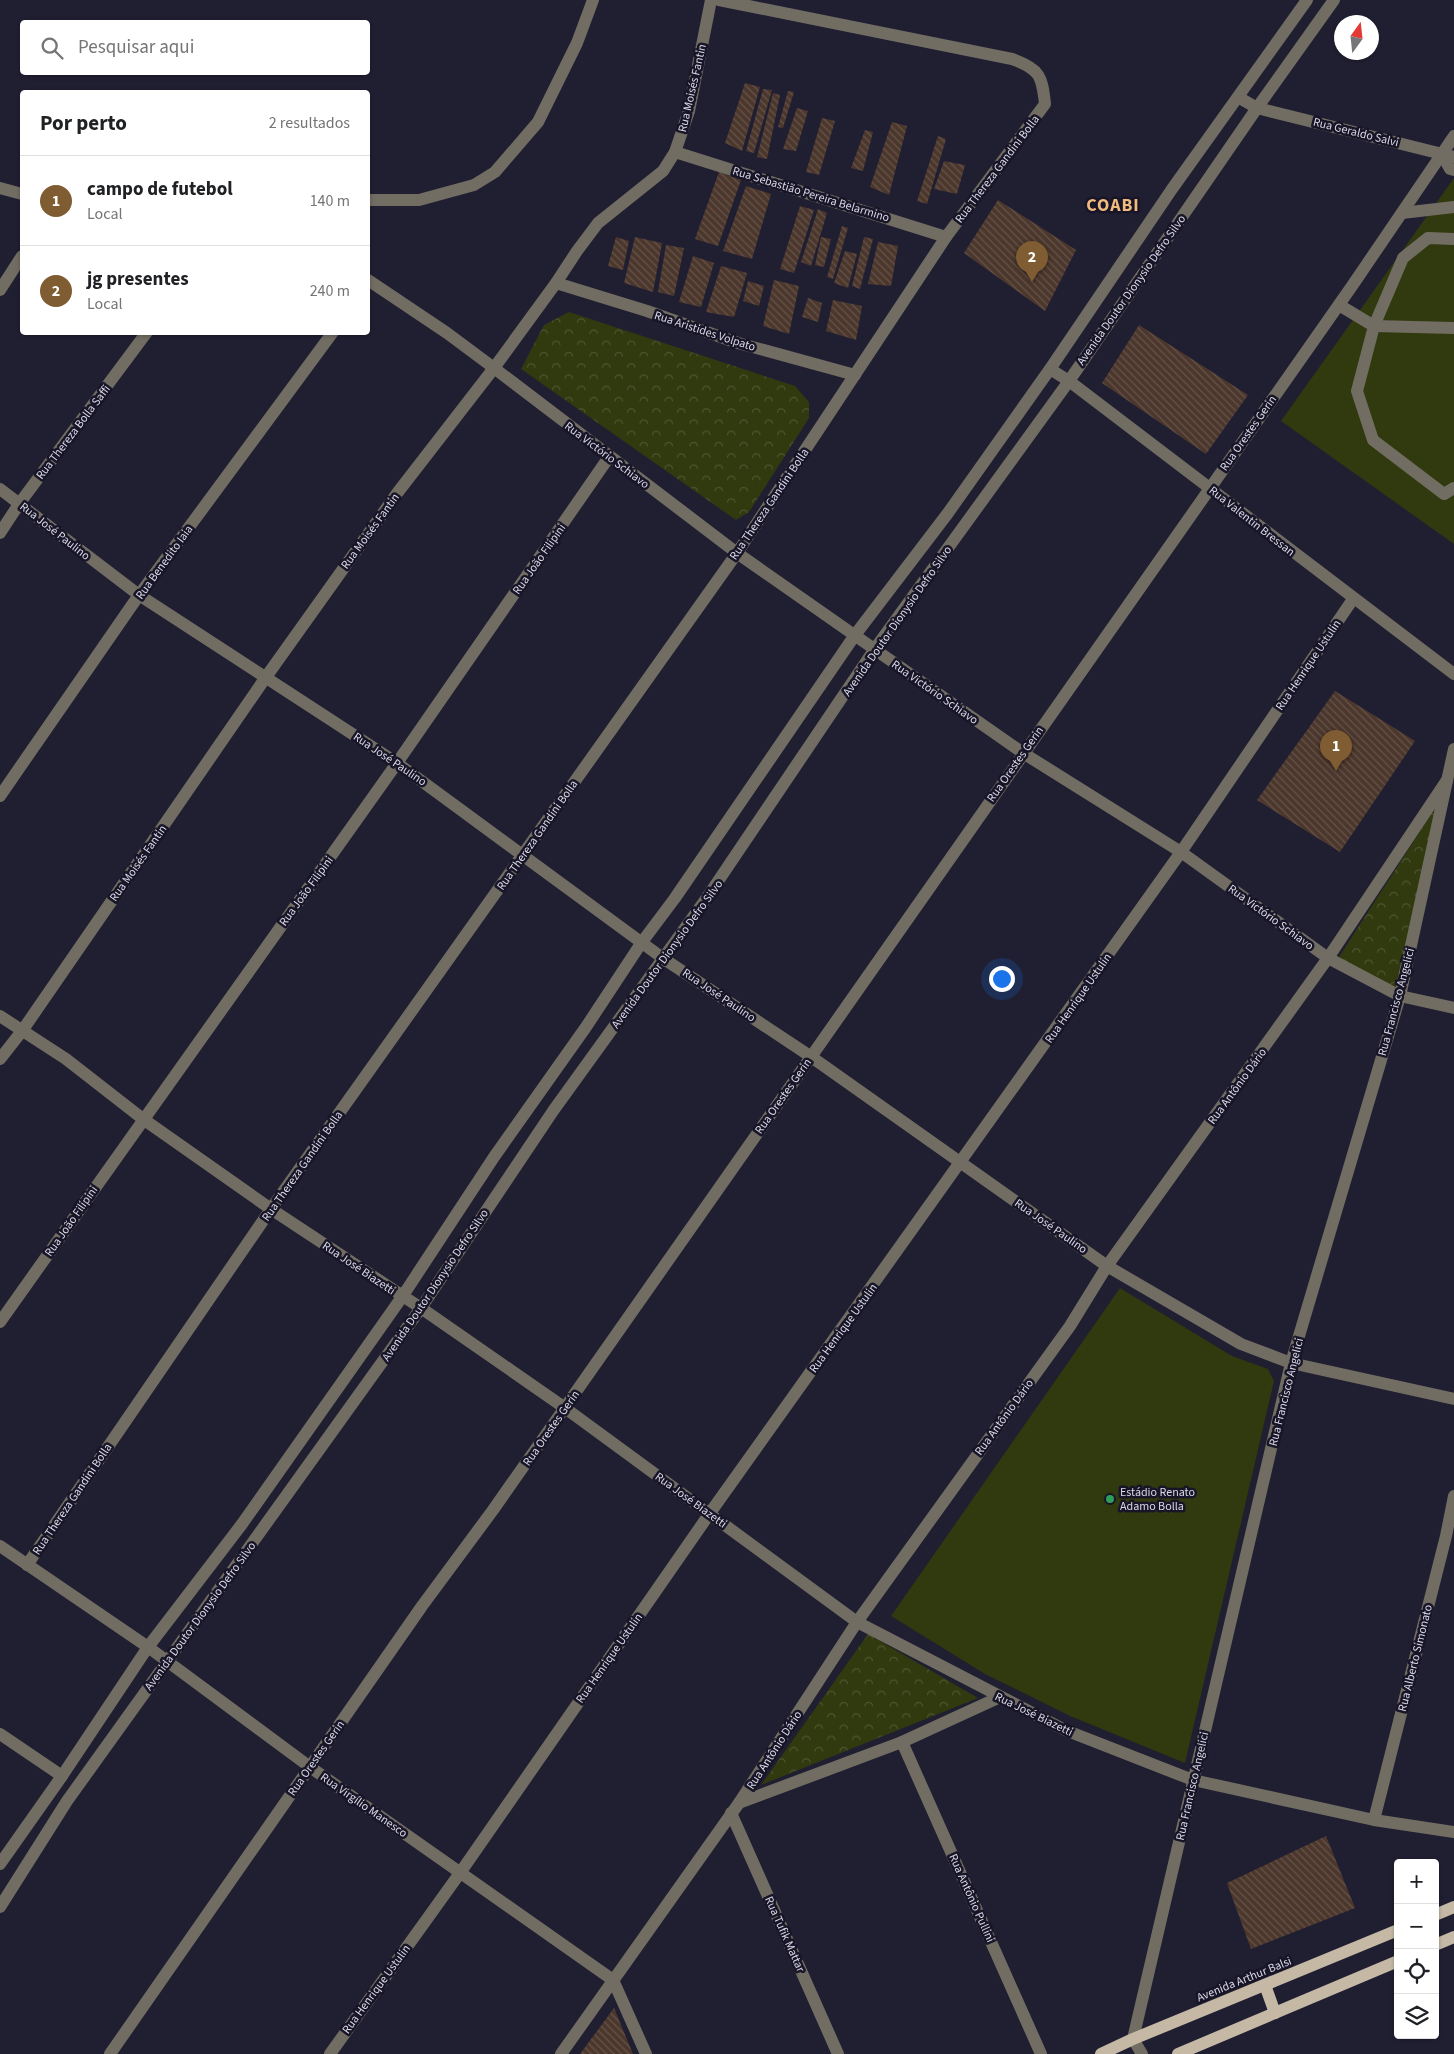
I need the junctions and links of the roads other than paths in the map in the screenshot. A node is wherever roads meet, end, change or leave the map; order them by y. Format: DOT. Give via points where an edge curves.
graph roads {
  1 [pos="593,0"];
  2 [pos="711,0"];
  3 [pos="719,0"];
  4 [pos="1307,0"];
  5 [pos="1334,0"];
  6 [pos="1238,97"];
  7 [pos="1257,108"];
  8 [pos="1454,136"];
  9 [pos="675,152"];
  10 [pos="1450,162"];
  11 [pos="0,188"];
  12 [pos="20,193"];
  13 [pos="370,200"];
  14 [pos="1454,207"];
  15 [pos="1402,213"];
  16 [pos="946,236"];
  17 [pos="1454,239"];
  18 [pos="20,259"];
  19 [pos="370,284"];
  20 [pos="556,284"];
  21 [pos="0,290"];
  22 [pos="1339,305"];
  23 [pos="1374,326"];
  24 [pos="1454,328"];
  25 [pos="145,335"];
  26 [pos="331,335"];
  27 [pos="494,368"];
  28 [pos="1050,369"];
  29 [pos="854,375"];
  30 [pos="1069,381"];
  31 [pos="610,457"];
  32 [pos="1210,488"];
  33 [pos="1454,488"];
  34 [pos="0,490"];
  35 [pos="19,504"];
  36 [pos="0,533"];
  37 [pos="737,553"];
  38 [pos="139,595"];
  39 [pos="1353,599"];
  40 [pos="855,636"];
  41 [pos="874,650"];
  42 [pos="1454,674"];
  43 [pos="266,677"];
  44 [pos="1454,749"];
  45 [pos="1023,753"];
  46 [pos="398,763"];
  47 [pos="1447,780"];
  48 [pos="0,796"];
  49 [pos="1181,852"];
  50 [pos="524,854"];
  51 [pos="642,942"];
  52 [pos="1328,958"];
  53 [pos="664,959"];
  54 [pos="1400,996"];
  55 [pos="1454,1008"];
  56 [pos="0,1016"];
  57 [pos="22,1031"];
  58 [pos="810,1056"];
  59 [pos="0,1060"];
  60 [pos="143,1118"];
  61 [pos="960,1164"];
  62 [pos="271,1209"];
  63 [pos="1107,1266"];
  64 [pos="402,1297"];
  65 [pos="421,1308"];
  66 [pos="0,1322"];
  67 [pos="1291,1363"];
  68 [pos="1454,1399"];
  69 [pos="565,1408"];
  70 [pos="1454,1496"];
  71 [pos="710,1513"];
  72 [pos="0,1546"];
  73 [pos="27,1565"];
  74 [pos="857,1622"];
  75 [pos="148,1648"];
  76 [pos="168,1663"];
  77 [pos="1000,1697"];
  78 [pos="0,1734"];
  79 [pos="902,1742"];
  80 [pos="310,1767"];
  81 [pos="62,1776"];
  82 [pos="1193,1780"];
  83 [pos="739,1803"];
  84 [pos="731,1813"];
  85 [pos="1374,1820"];
  86 [pos="1454,1832"];
  87 [pos="0,1864"];
  88 [pos="460,1873"];
  89 [pos="0,1907"];
  90 [pos="1454,1907"];
  91 [pos="1439,1913"];
  92 [pos="1394,1932"];
  93 [pos="1454,1937"];
  94 [pos="1439,1943"];
  95 [pos="1394,1963"];
  96 [pos="613,1980"];
  97 [pos="1265,1985"];
  98 [pos="1275,2013"];
  99 [pos="1133,2038"];
  100 [pos="110,2054"];
  101 [pos="330,2054"];
  102 [pos="560,2054"];
  103 [pos="646,2054"];
  104 [pos="838,2054"];
  105 [pos="1042,2054"];
  106 [pos="1101,2054"];
  107 [pos="1142,2054"];
  108 [pos="1178,2054"];
  1 -- 13 [label="street" via="577,43 538,122 495,172 474,185 419,200"];
  2 -- 9 [label="street, Rua Moisés Fantin" via="689,111"];
  3 -- 16 [label="street, Rua Thereza Gandini Bolla" via="1012,58 1030,65 1038,73 1045,104"];
  4 -- 6 [label="street, Avenida Doutor Dionysio Defro Silvo"];
  5 -- 7 [label="street, Avenida Doutor Dionysio Defro Silvo"];
  6 -- 7 [label="street, Rua Geraldo Salvi"];
  6 -- 28 [label="street, Avenida Doutor Dionysio Defro Silvo"];
  7 -- 10 [label="street, Rua Geraldo Salvi"];
  7 -- 30 [label="street, Avenida Doutor Dionysio Defro Silvo"];
  8 -- 10 [label="street, Rua Orestes Gerin"];
  9 -- 16 [label="street, Rua Sebastião Pereira Belarmino"];
  9 -- 20 [label="street, Rua Moisés Fantin" via="663,171 598,223"];
  10 -- 15 [label="street, Rua Orestes Gerin" via="1432,168"];
  11 -- 12 [label="street"];
  14 -- 15 [label="street"];
  15 -- 22 [label="street, Rua Orestes Gerin"];
  16 -- 29 [label="street, Rua Thereza Gandini Bolla"];
  17 -- 23 [label="street" via="1428,238 1402,258"];
  18 -- 21 [label="street"];
  19 -- 27 [label="street, Rua Victório Schiavo" via="447,333"];
  20 -- 27 [label="street, Rua Moisés Fantin"];
  20 -- 29 [label="street, Rua Aristides Volpato" via="738,343"];
  22 -- 23 [label="street"];
  22 -- 32 [label="street, Rua Orestes Gerin"];
  23 -- 24 [label="street"];
  23 -- 33 [label="street" via="1358,391 1373,440 1444,494"];
  25 -- 35 [label="street, Rua Thereza Bolla Saffi"];
  26 -- 38 [label="street, Rua Benedito Iaia"];
  27 -- 31 [label="street, Rua Victório Schiavo"];
  27 -- 43 [label="street, Rua Moisés Fantin" via="398,492"];
  28 -- 30 [label="street, Rua Valentin Bressan"];
  28 -- 40 [label="street, Avenida Doutor Dionysio Defro Silvo" via="948,513"];
  29 -- 37 [label="street, Rua Thereza Gandini Bolla"];
  30 -- 32 [label="street, Rua Valentin Bressan"];
  30 -- 41 [label="street, Avenida Doutor Dionysio Defro Silvo"];
  31 -- 37 [label="street, Rua Victório Schiavo"];
  31 -- 46 [label="street, Rua João Filipini"];
  32 -- 39 [label="street, Rua Valentin Bressan"];
  32 -- 45 [label="street, Rua Orestes Gerin"];
  34 -- 35 [label="street, Rua José Paulino"];
  35 -- 36 [label="street, Rua Thereza Bolla Saffi"];
  35 -- 38 [label="street, Rua José Paulino"];
  37 -- 40 [label="street, Rua Victório Schiavo"];
  37 -- 50 [label="street, Rua Thereza Gandini Bolla"];
  38 -- 43 [label="street, Rua José Paulino"];
  38 -- 48 [label="street, Rua Benedito Iaia"];
  39 -- 42 [label="street, Rua Valentin Bressan"];
  39 -- 49 [label="street, Rua Henrique Ustulin"];
  40 -- 41 [label="street, Rua Victório Schiavo"];
  40 -- 51 [label="street, Avenida Doutor Dionysio Defro Silvo"];
  41 -- 45 [label="street, Rua Victório Schiavo"];
  41 -- 53 [label="street, Avenida Doutor Dionysio Defro Silvo"];
  43 -- 46 [label="street, Rua José Paulino"];
  43 -- 57 [label="street, Rua Moisés Fantin"];
  44 -- 47 [label="street, Rua Francisco Angelici"];
  45 -- 49 [label="street, Rua Victório Schiavo"];
  45 -- 58 [label="street, Rua Orestes Gerin"];
  46 -- 50 [label="street, Rua José Paulino"];
  46 -- 60 [label="street, Rua João Filipini"];
  47 -- 52 [label="street, Rua Antônio Dário"];
  47 -- 54 [label="street, Rua Francisco Angelici"];
  49 -- 52 [label="street, Rua Victório Schiavo"];
  49 -- 61 [label="street, Rua Henrique Ustulin"];
  50 -- 51 [label="street, Rua José Paulino"];
  50 -- 62 [label="street, Rua Thereza Gandini Bolla"];
  51 -- 53 [label="street, Rua José Paulino"];
  51 -- 64 [label="street, Avenida Doutor Dionysio Defro Silvo"];
  52 -- 54 [label="street, Rua Victório Schiavo"];
  52 -- 63 [label="street, Rua Antônio Dário"];
  53 -- 58 [label="street, Rua José Paulino"];
  53 -- 65 [label="street, Avenida Doutor Dionysio Defro Silvo" via="553,1111"];
  54 -- 55 [label="street, Rua Victório Schiavo"];
  54 -- 67 [label="street, Rua Francisco Angelici"];
  56 -- 57 [label="street, Rua José Biazetti"];
  57 -- 59 [label="street, Rua Moisés Fantin"];
  57 -- 60 [label="street, Rua José Biazetti" via="66,1059"];
  58 -- 61 [label="street, Rua José Paulino"];
  58 -- 69 [label="street, Rua Orestes Gerin"];
  60 -- 62 [label="street, Rua José Biazetti"];
  60 -- 66 [label="street, Rua João Filipini"];
  61 -- 63 [label="street, Rua José Paulino"];
  61 -- 71 [label="street, Rua Henrique Ustulin"];
  62 -- 64 [label="street, Rua José Biazetti"];
  62 -- 73 [label="street, Rua Thereza Gandini Bolla"];
  63 -- 67 [label="street, Rua José Paulino" via="1241,1344"];
  63 -- 74 [label="street, Rua Antônio Dário" via="1070,1326"];
  64 -- 65 [label="street, Rua José Biazetti"];
  64 -- 75 [label="street, Avenida Doutor Dionysio Defro Silvo" via="242,1524"];
  65 -- 69 [label="street, Rua José Biazetti"];
  65 -- 76 [label="street, Avenida Doutor Dionysio Defro Silvo"];
  67 -- 68 [label="street, Rua José Paulino"];
  67 -- 82 [label="street, Rua Francisco Angelici"];
  69 -- 71 [label="street, Rua José Biazetti"];
  69 -- 80 [label="street, Rua Orestes Gerin"];
  70 -- 85 [label="street, Rua Alberto Simonato"];
  71 -- 74 [label="street, Rua José Biazetti"];
  71 -- 88 [label="street, Rua Henrique Ustulin"];
  72 -- 73 [label="street, Rua Virgílio Manesco"];
  73 -- 75 [label="street, Rua Virgílio Manesco"];
  74 -- 77 [label="street, Rua José Biazetti"];
  74 -- 83 [label="street, Rua Antônio Dário"];
  75 -- 76 [label="street, Rua Virgílio Manesco"];
  75 -- 81 [label="street, Avenida Doutor Dionysio Defro Silvo"];
  76 -- 80 [label="street, Rua Virgílio Manesco"];
  76 -- 89 [label="street, Avenida Doutor Dionysio Defro Silvo" via="67,1801"];
  77 -- 79 [label="street"];
  77 -- 82 [label="street, Rua José Biazetti" via="1065,1730"];
  78 -- 81 [label="street"];
  79 -- 83 [label="street"];
  79 -- 105 [label="street, Rua Antônio Pullini"];
  80 -- 88 [label="street, Rua Virgílio Manesco"];
  80 -- 100 [label="street, Rua Orestes Gerin"];
  81 -- 87 [label="street, Avenida Doutor Dionysio Defro Silvo"];
  82 -- 85 [label="street, Rua José Biazetti"];
  82 -- 99 [label="street, Rua Francisco Angelici"];
  83 -- 84 [label="street, Rua Antônio Dário"];
  84 -- 96 [label="street, Rua Antônio Dário"];
  84 -- 104 [label="street, Rua Tufik Mattar"];
  85 -- 86 [label="street, Rua José Biazetti"];
  88 -- 96 [label="street, Rua Virgílio Manesco"];
  88 -- 101 [label="street, Rua Henrique Ustulin"];
  90 -- 91 [label="main road"];
  92 -- 97 [label="main road, Avenida Arthur Balsi"];
  93 -- 94 [label="main road"];
  95 -- 98 [label="main road"];
  96 -- 102 [label="street, Rua Antônio Dário"];
  96 -- 103 [label="street"];
  97 -- 98 [label="main road"];
  97 -- 99 [label="main road, Avenida Arthur Balsi"];
  98 -- 108 [label="main road"];
  99 -- 106 [label="main road, Avenida Arthur Balsi"];
  99 -- 107 [label="street"];
}
